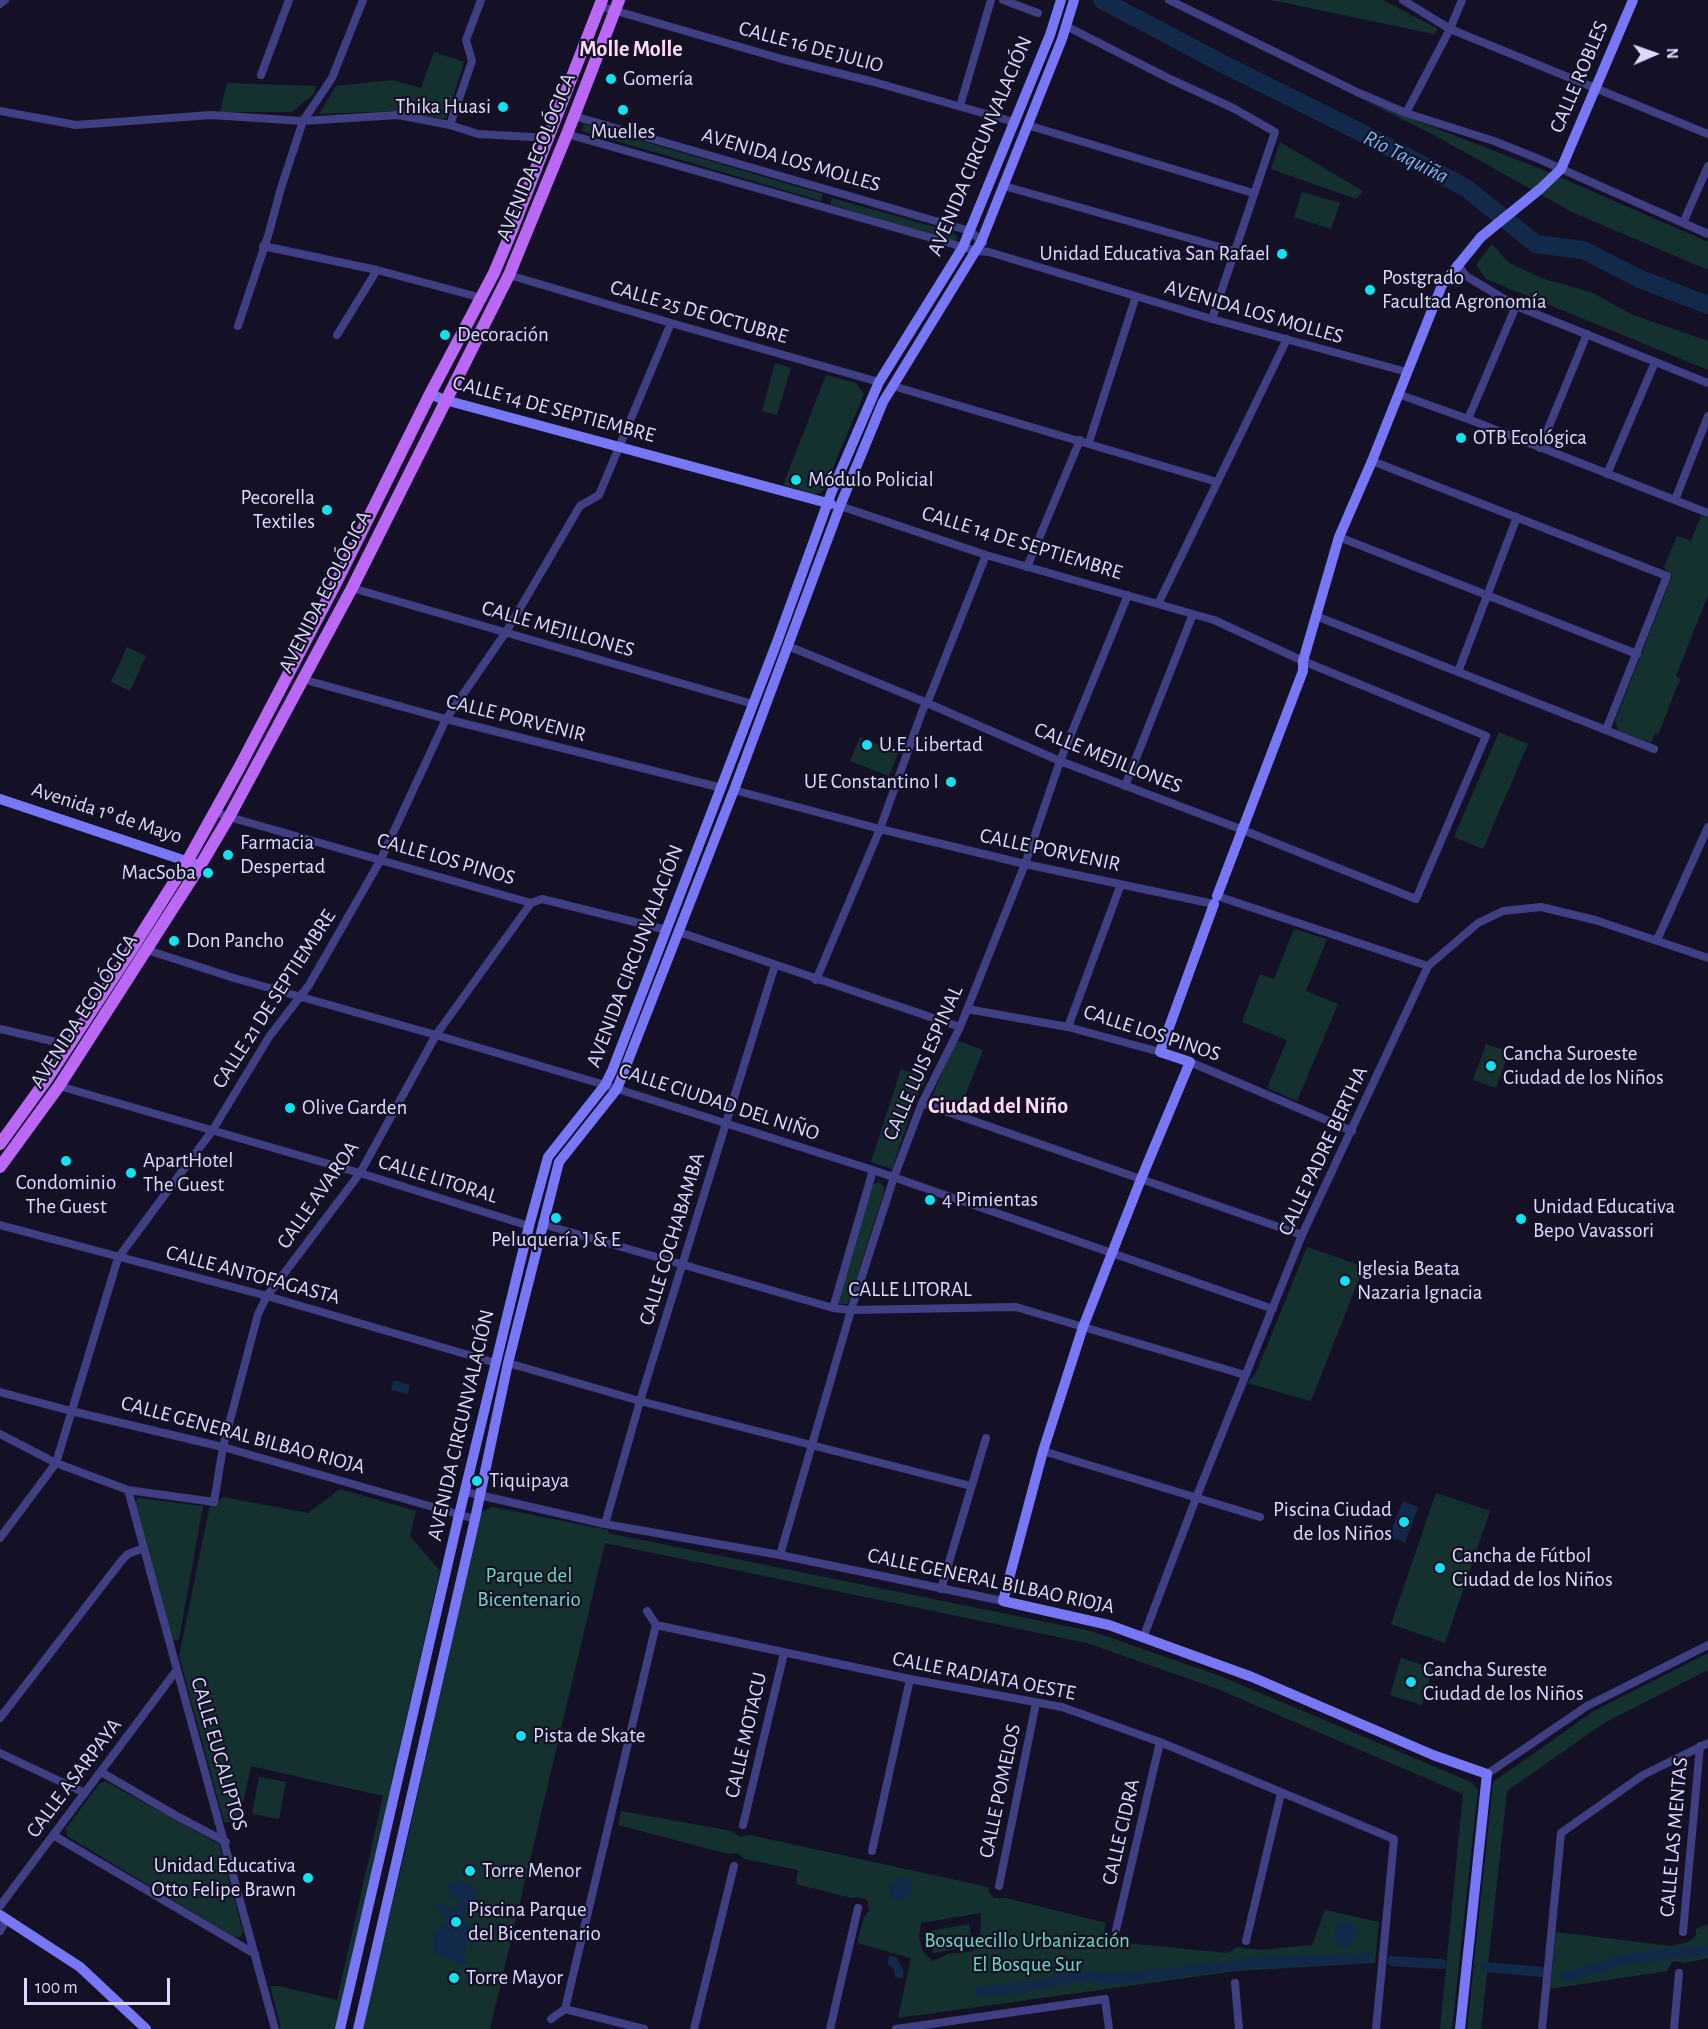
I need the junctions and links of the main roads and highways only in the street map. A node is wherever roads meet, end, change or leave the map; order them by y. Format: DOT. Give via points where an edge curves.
graph roads {
  1 [pos="1633,0"];
  2 [pos="1060,1"];
  3 [pos="600,3"];
  4 [pos="1072,3"];
  5 [pos="616,5"];
  6 [pos="430,394"];
  7 [pos="445,400"];
  8 [pos="827,502"];
  9 [pos="840,506"];
  10 [pos="0,799"];
  11 [pos="188,860"];
  12 [pos="200,867"];
  13 [pos="1160,1052"];
  14 [pos="0,1144"];
  15 [pos="0,1167"];
  16 [pos="1003,1601"];
  17 [pos="3,1917"];
  18 [pos="146,2029"];
  19 [pos="340,2029"];
  20 [pos="358,2029"];
  21 [pos="1460,2029"];
  1 -- 13 [label="main road, CALLE ROBLES" via="1561,169 1481,237 1442,285 1339,537 1303,661 1304,671"];
  2 -- 4 [label="main road"];
  2 -- 8 [label="main road, AVENIDA CIRCUNVALACIÓN" via="1050,35 963,247 879,382"];
  3 -- 6 [label="main road, AVENIDA ECOLÓGICA" via="482,298"];
  4 -- 9 [label="main road, AVENIDA CIRCUNVALACIÓN" via="982,248 883,402"];
  5 -- 7 [label="main road, AVENIDA ECOLÓGICA" via="509,275"];
  6 -- 7 [label="main road, CALLE 14 DE SEPTIEMBRE"];
  6 -- 11 [label="main road, AVENIDA ECOLÓGICA" via="331,594"];
  7 -- 8 [label="main road, CALLE 14 DE SEPTIEMBRE"];
  7 -- 12 [label="main road, AVENIDA ECOLÓGICA" via="352,588"];
  8 -- 9 [label="main road, CALLE 14 DE SEPTIEMBRE"];
  8 -- 19 [label="main road, AVENIDA CIRCUNVALACIÓN" via="722,788 605,1085 548,1157 459,1515"];
  9 -- 20 [label="main road, AVENIDA CIRCUNVALACIÓN" via="617,1089 559,1162 508,1364"];
  10 -- 11 [label="main road, Avenida 1º de Mayo"];
  11 -- 12 [label="main road, Avenida 1º de Mayo"];
  11 -- 14 [label="main road, AVENIDA ECOLÓGICA" via="67,1049"];
  12 -- 15 [label="main road, AVENIDA ECOLÓGICA" via="59,1086"];
  13 -- 16 [label="main road, CALLE LOS PINOS" via="1190,1062 1083,1328 1043,1451"];
  16 -- 21 [label="main road, CALLE GENERAL BILBAO RIOJA" via="1109,1625 1252,1677 1433,1755 1487,1774"];
  17 -- 18 [label="main road" via="80,1967"];
}
